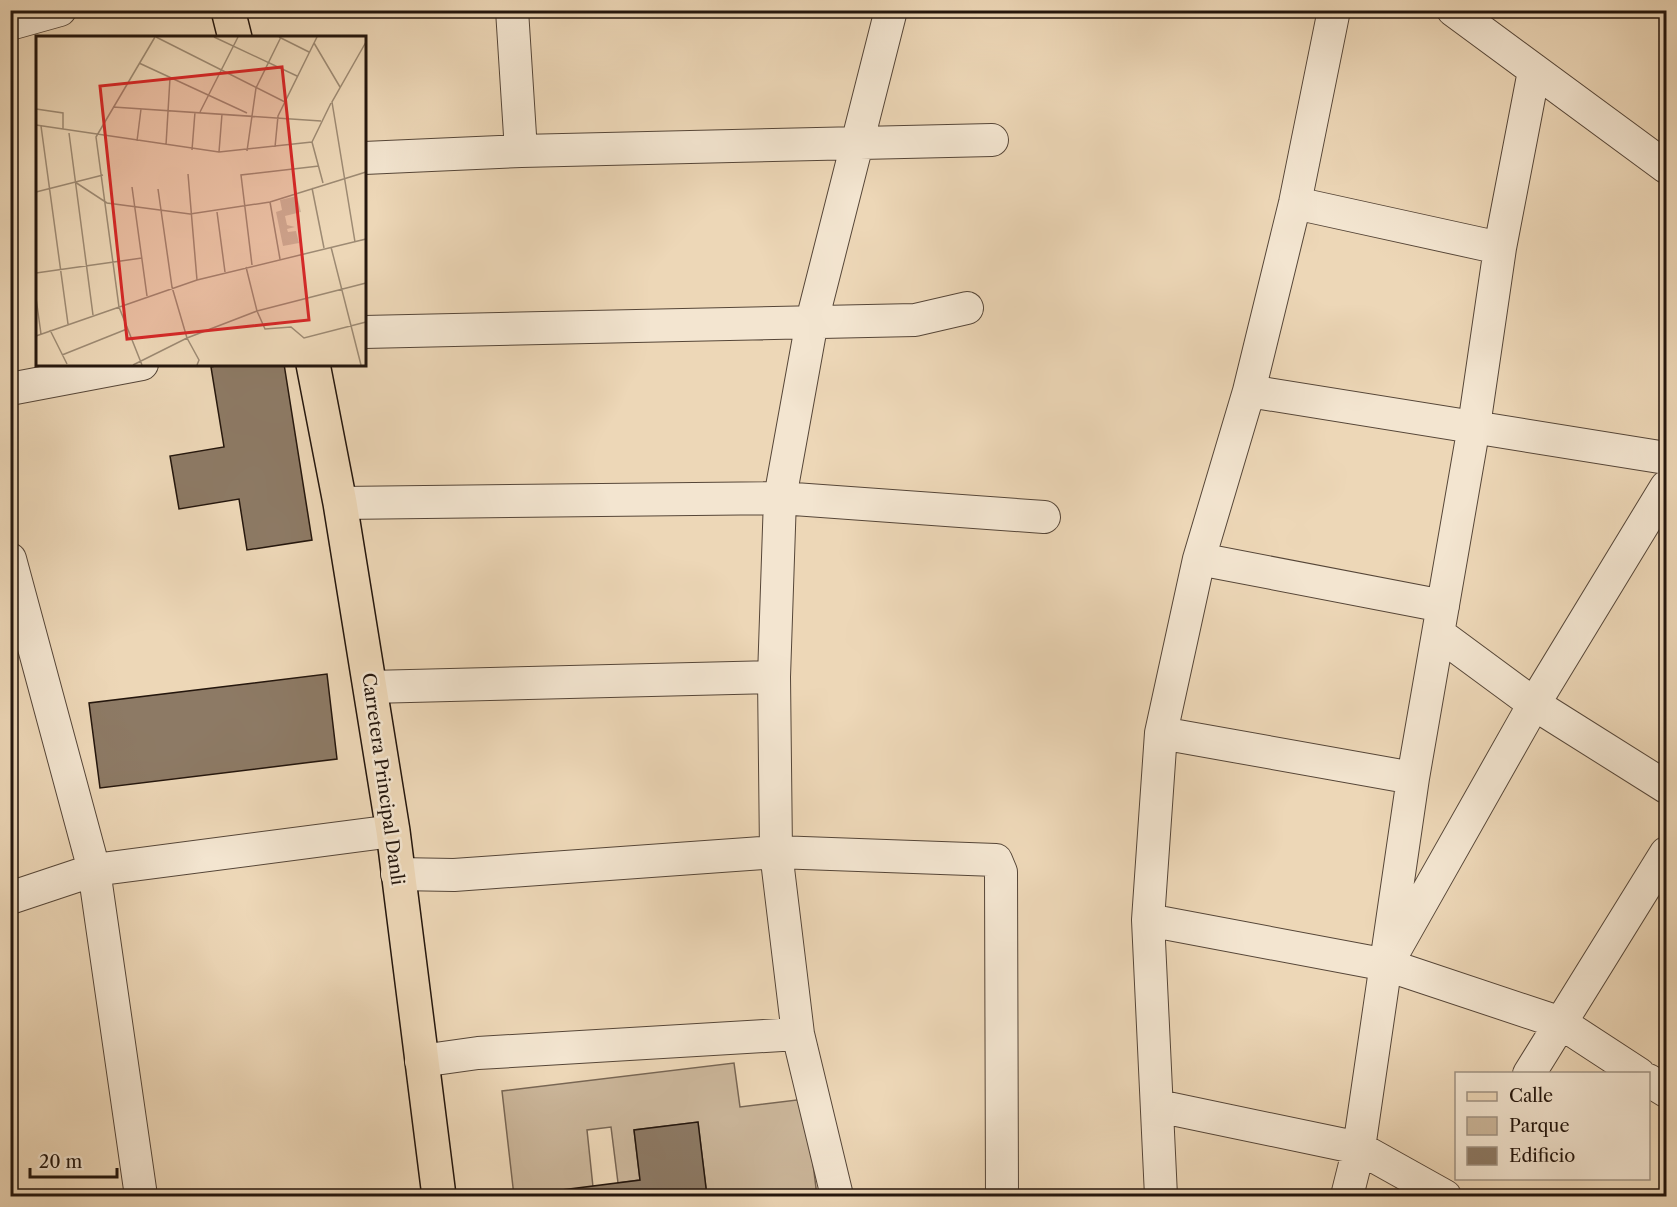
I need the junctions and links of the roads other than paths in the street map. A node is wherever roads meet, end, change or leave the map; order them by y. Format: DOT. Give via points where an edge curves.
graph roads {
  1 [pos="60,10"];
  2 [pos="228,10"];
  3 [pos="512,10"];
  4 [pos="891,10"];
  5 [pos="1334,10"];
  6 [pos="1453,10"];
  7 [pos="10,24"];
  8 [pos="234,36"];
  9 [pos="1534,71"];
  10 [pos="992,140"];
  11 [pos="856,142"];
  12 [pos="521,151"];
  13 [pos="366,158"];
  14 [pos="1666,167"];
  15 [pos="1295,203"];
  16 [pos="1500,248"];
  17 [pos="967,308"];
  18 [pos="812,321"];
  19 [pos="366,332"];
  20 [pos="132,366"];
  21 [pos="313,366"];
  22 [pos="10,390"];
  23 [pos="1249,391"];
  24 [pos="1474,426"];
  25 [pos="1666,458"];
  26 [pos="1666,487"];
  27 [pos="780,498"];
  28 [pos="340,503"];
  29 [pos="1044,517"];
  30 [pos="10,559"];
  31 [pos="1199,559"];
  32 [pos="1441,620"];
  33 [pos="774,677"];
  34 [pos="370,687"];
  35 [pos="1534,704"];
  36 [pos="1161,734"];
  37 [pos="1413,778"];
  38 [pos="1666,787"];
  39 [pos="393,831"];
  40 [pos="777,852"];
  41 [pos="1666,853"];
  42 [pos="94,870"];
  43 [pos="398,874"];
  44 [pos="10,898"];
  45 [pos="1148,920"];
  46 [pos="1387,965"];
  47 [pos="1561,1023"];
  48 [pos="798,1034"];
  49 [pos="420,1061"];
  50 [pos="1530,1072"];
  51 [pos="1636,1072"];
  52 [pos="1650,1081"];
  53 [pos="1666,1091"];
  54 [pos="1158,1106"];
  55 [pos="1359,1148"];
  56 [pos="1463,1180"];
  57 [pos="141,1197"];
  58 [pos="439,1197"];
  59 [pos="837,1197"];
  60 [pos="1002,1197"];
  61 [pos="1161,1197"];
  62 [pos="1347,1197"];
  63 [pos="1444,1197"];
  64 [pos="1452,1197"];
  1 -- 7 [label="street"];
  2 -- 8 [label="main road"];
  3 -- 12 [label="street"];
  4 -- 11 [label="street"];
  5 -- 15 [label="street"];
  6 -- 9 [label="street"];
  9 -- 14 [label="street"];
  9 -- 16 [label="street"];
  10 -- 11 [label="street"];
  11 -- 12 [label="street"];
  11 -- 18 [label="street"];
  12 -- 13 [label="street"];
  15 -- 16 [label="street"];
  15 -- 23 [label="street"];
  16 -- 24 [label="street"];
  17 -- 18 [label="street" via="915,320"];
  18 -- 19 [label="street"];
  18 -- 27 [label="street"];
  20 -- 22 [label="street"];
  21 -- 28 [label="main road, Carretera Principal Danli"];
  23 -- 24 [label="street"];
  23 -- 31 [label="street"];
  24 -- 25 [label="street"];
  24 -- 32 [label="street"];
  26 -- 35 [label="street"];
  27 -- 28 [label="street"];
  27 -- 29 [label="street"];
  27 -- 33 [label="street"];
  28 -- 34 [label="main road, Carretera Principal Danli"];
  30 -- 42 [label="street"];
  31 -- 32 [label="street"];
  31 -- 36 [label="street"];
  32 -- 35 [label="street"];
  32 -- 37 [label="street"];
  33 -- 34 [label="street"];
  33 -- 40 [label="street"];
  34 -- 39 [label="main road, Carretera Principal Danli"];
  35 -- 38 [label="street"];
  35 -- 46 [label="street"];
  36 -- 37 [label="street"];
  36 -- 45 [label="street"];
  37 -- 46 [label="street"];
  39 -- 42 [label="street"];
  39 -- 43 [label="main road, Carretera Principal Danli"];
  40 -- 43 [label="street" via="454,875"];
  40 -- 48 [label="street"];
  40 -- 60 [label="street" via="996,860 1001,872"];
  41 -- 47 [label="street"];
  42 -- 44 [label="street"];
  42 -- 57 [label="street"];
  43 -- 49 [label="main road, Carretera Principal Danli"];
  45 -- 46 [label="street"];
  45 -- 54 [label="street"];
  46 -- 47 [label="street"];
  46 -- 55 [label="street"];
  47 -- 50 [label="street"];
  47 -- 51 [label="street"];
  48 -- 49 [label="street" via="477,1053"];
  48 -- 59 [label="street"];
  49 -- 58 [label="main road, Carretera Principal Danli"];
  52 -- 53 [label="street"];
  54 -- 55 [label="street"];
  54 -- 61 [label="street"];
  55 -- 62 [label="street"];
  55 -- 63 [label="street"];
  56 -- 64 [label="street"];
}
